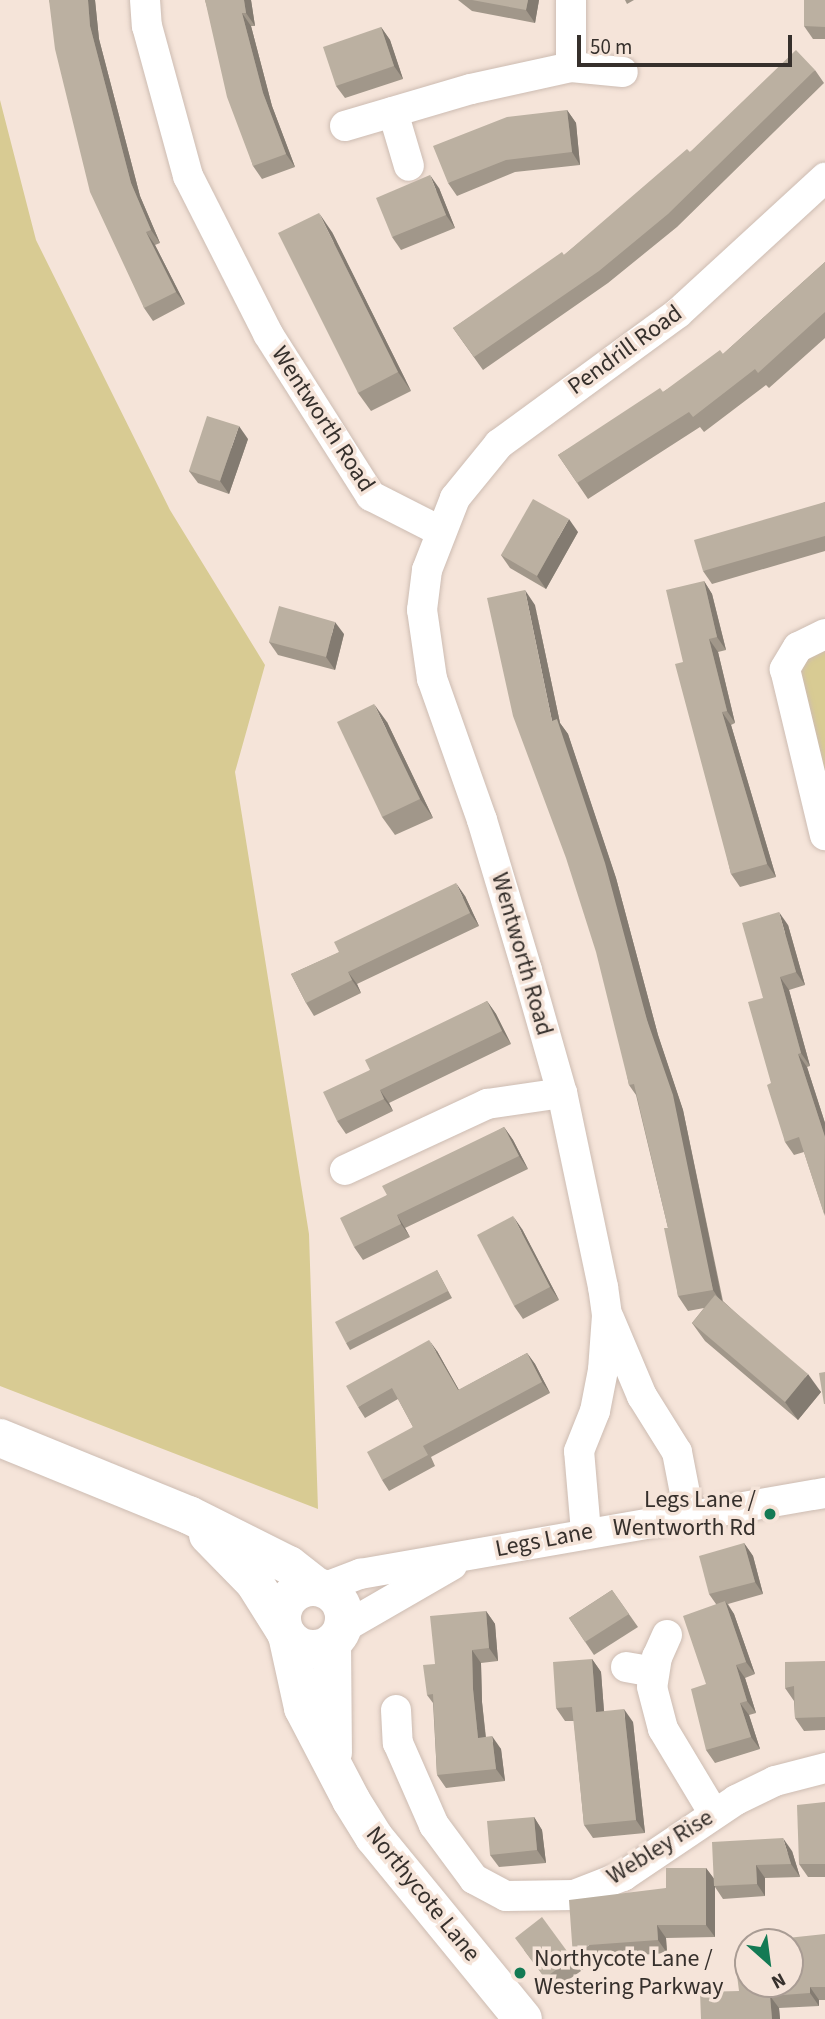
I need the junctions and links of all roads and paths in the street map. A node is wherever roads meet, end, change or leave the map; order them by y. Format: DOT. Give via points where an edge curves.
graph roads {
  1 [pos="145,0"];
  2 [pos="571,0"];
  3 [pos="571,67"];
  4 [pos="623,72"];
  5 [pos="393,112"];
  6 [pos="345,126"];
  7 [pos="409,166"];
  8 [pos="825,178"];
  9 [pos="440,531"];
  10 [pos="825,634"];
  11 [pos="825,835"];
  12 [pos="562,1093"];
  13 [pos="345,1170"];
  14 [pos="607,1314"];
  15 [pos="0,1438"];
  16 [pos="825,1493"];
  17 [pos="689,1514"];
  18 [pos="189,1515"];
  19 [pos="586,1532"];
  20 [pos="470,1554"];
  21 [pos="320,1587"];
  22 [pos="285,1632"];
  23 [pos="338,1635"];
  24 [pos="667,1635"];
  25 [pos="396,1710"];
  26 [pos="333,1763"];
  27 [pos="825,1768"];
  28 [pos="714,1814"];
  29 [pos="523,2019"];
  1 -- 9 [label="street, Wentworth Road" via="147,26 188,176 268,334 371,496"];
  2 -- 3 [label="street"];
  3 -- 4 [label="street"];
  3 -- 5 [label="street"];
  5 -- 6 [label="street"];
  5 -- 7 [label="street"];
  8 -- 9 [label="street, Pendrill Road" via="678,313 499,444 455,498"];
  9 -- 12 [label="street, Wentworth Road" via="427,570 422,610 425,648 482,820"];
  10 -- 11 [label="street" via="798,647 785,669"];
  12 -- 13 [label="street" via="487,1104"];
  12 -- 14 [label="street, Wentworth Road"];
  14 -- 17 [label="street, Wentworth Road" via="642,1396 677,1452"];
  14 -- 19 [label="street, Wentworth Road" via="595,1411 579,1451"];
  15 -- 18 [label="street"];
  16 -- 17 [label="street, Legs Lane"];
  17 -- 19 [label="street, Legs Lane"];
  18 -- 21 [label="street" via="289,1565"];
  18 -- 22 [label="street" via="254,1582"];
  19 -- 20 [label="street, Legs Lane"];
  20 -- 21 [label="street, Legs Lane" via="360,1574"];
  20 -- 23 [label="street, Legs Lane"];
  21 -- 22 [label="street" via="288,1598"];
  21 -- 23 [label="street" via="341,1604"];
  22 -- 23 [label="street" via="308,1649"];
  22 -- 26 [label="street, Northycote Lane" via="303,1707"];
  23 -- 26 [label="street, Northycote Lane"];
  24 -- 28 [label="street" via="640,1669 652,1687 663,1729"];
  25 -- 28 [label="street, Webley Rise" via="398,1743 434,1825 474,1879 506,1896 574,1895 623,1876"];
  26 -- 29 [label="street, Northycote Lane" via="374,1837"];
  27 -- 28 [label="street, Webley Rise" via="775,1781"];
}
